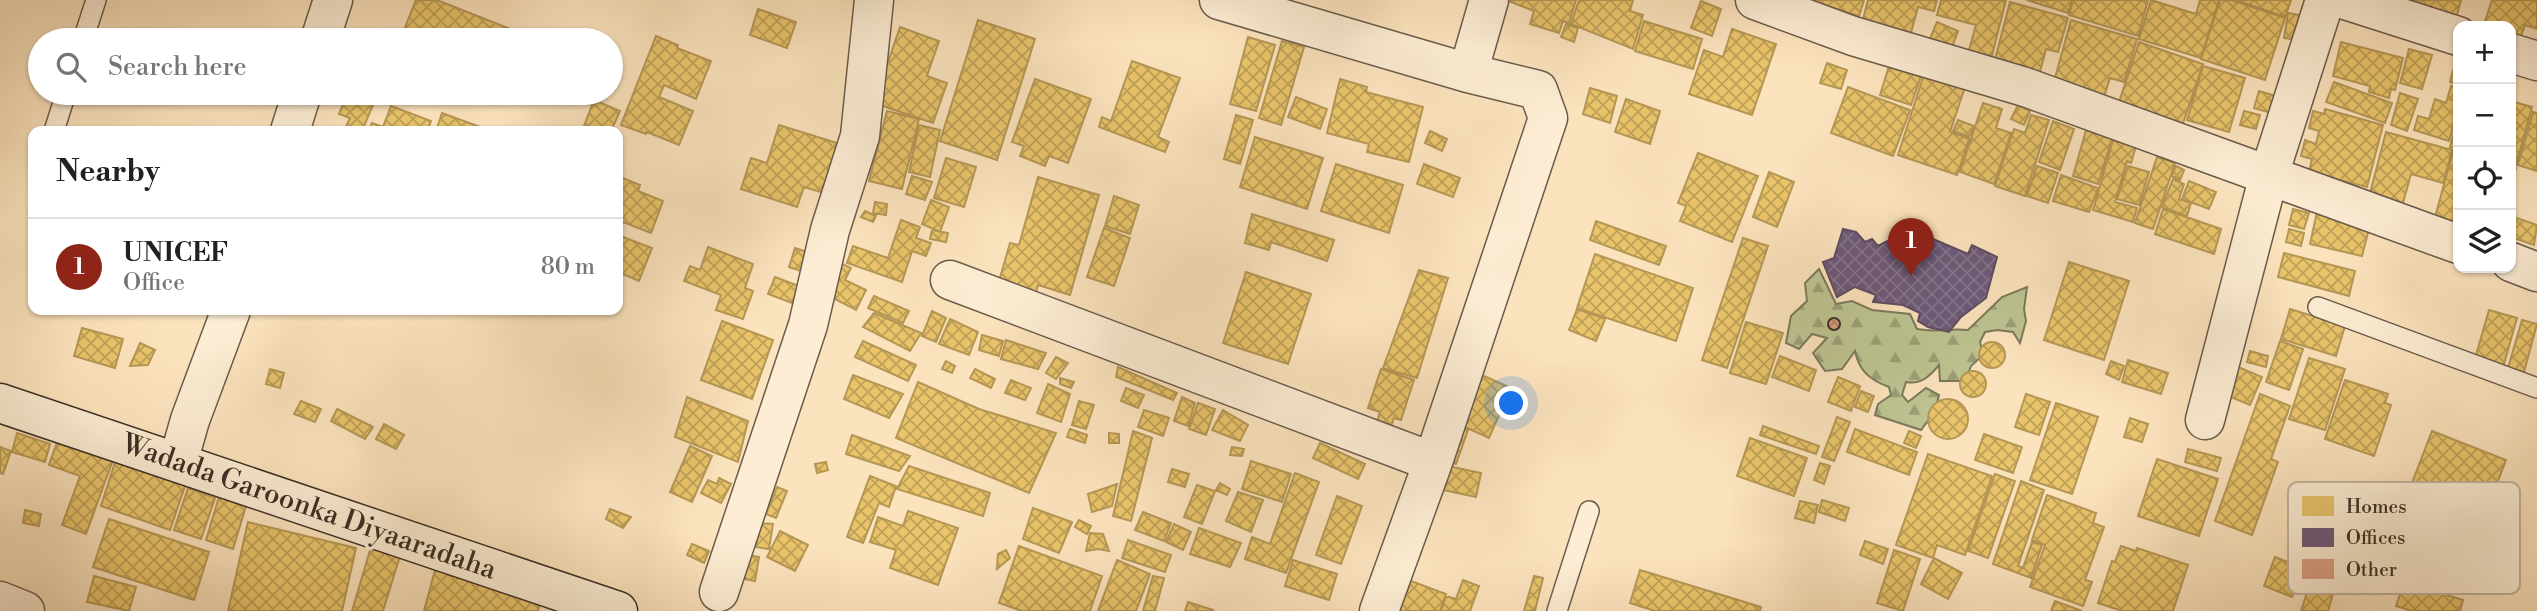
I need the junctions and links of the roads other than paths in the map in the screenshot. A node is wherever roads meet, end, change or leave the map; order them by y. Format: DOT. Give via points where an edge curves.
graph roads {
  1 [pos="96,0"];
  2 [pos="333,0"];
  3 [pos="874,0"];
  4 [pos="1219,0"];
  5 [pos="1489,0"];
  6 [pos="1755,0"];
  7 [pos="2325,0"];
  8 [pos="2345,0"];
  9 [pos="87,28"];
  10 [pos="324,28"];
  11 [pos="2453,34"];
  12 [pos="2516,55"];
  13 [pos="2537,61"];
  14 [pos="1468,73"];
  15 [pos="62,105"];
  16 [pos="298,105"];
  17 [pos="56,126"];
  18 [pos="292,126"];
  19 [pos="2269,175"];
  20 [pos="2453,241"];
  21 [pos="2516,264"];
  22 [pos="2537,272"];
  23 [pos="950,280"];
  24 [pos="2318,307"];
  25 [pos="229,315"];
  26 [pos="2537,388"];
  27 [pos="0,403"];
  28 [pos="2206,420"];
  29 [pos="178,462"];
  30 [pos="1433,462"];
  31 [pos="1589,511"];
  32 [pos="719,592"];
  33 [pos="0,601"];
  34 [pos="567,603"];
  35 [pos="25,611"];
  36 [pos="618,611"];
  37 [pos="1379,611"];
  38 [pos="1557,611"];
  1 -- 9 [label="lane"];
  2 -- 10 [label="street"];
  3 -- 32 [label="street" via="860,136 830,230 808,325"];
  4 -- 14 [label="street"];
  5 -- 14 [label="street"];
  6 -- 19 [label="street" via="1853,36 2025,86"];
  7 -- 19 [label="street"];
  8 -- 11 [label="street"];
  12 -- 13 [label="street"];
  14 -- 30 [label="street" via="1538,90 1548,118"];
  15 -- 17 [label="lane"];
  16 -- 18 [label="street"];
  19 -- 20 [label="street"];
  19 -- 28 [label="street"];
  21 -- 22 [label="street"];
  23 -- 30 [label="street"];
  24 -- 26 [label="lane"];
  25 -- 29 [label="street"];
  27 -- 29 [label="street, Wadada Garoonka Diyaaradaha"];
  29 -- 34 [label="street, Wadada Garoonka Diyaaradaha"];
  30 -- 37 [label="street"];
  31 -- 38 [label="lane"];
  33 -- 35 [label="street"];
  34 -- 36 [label="street, Wadada Garoonka Diyaaradaha"];
}
